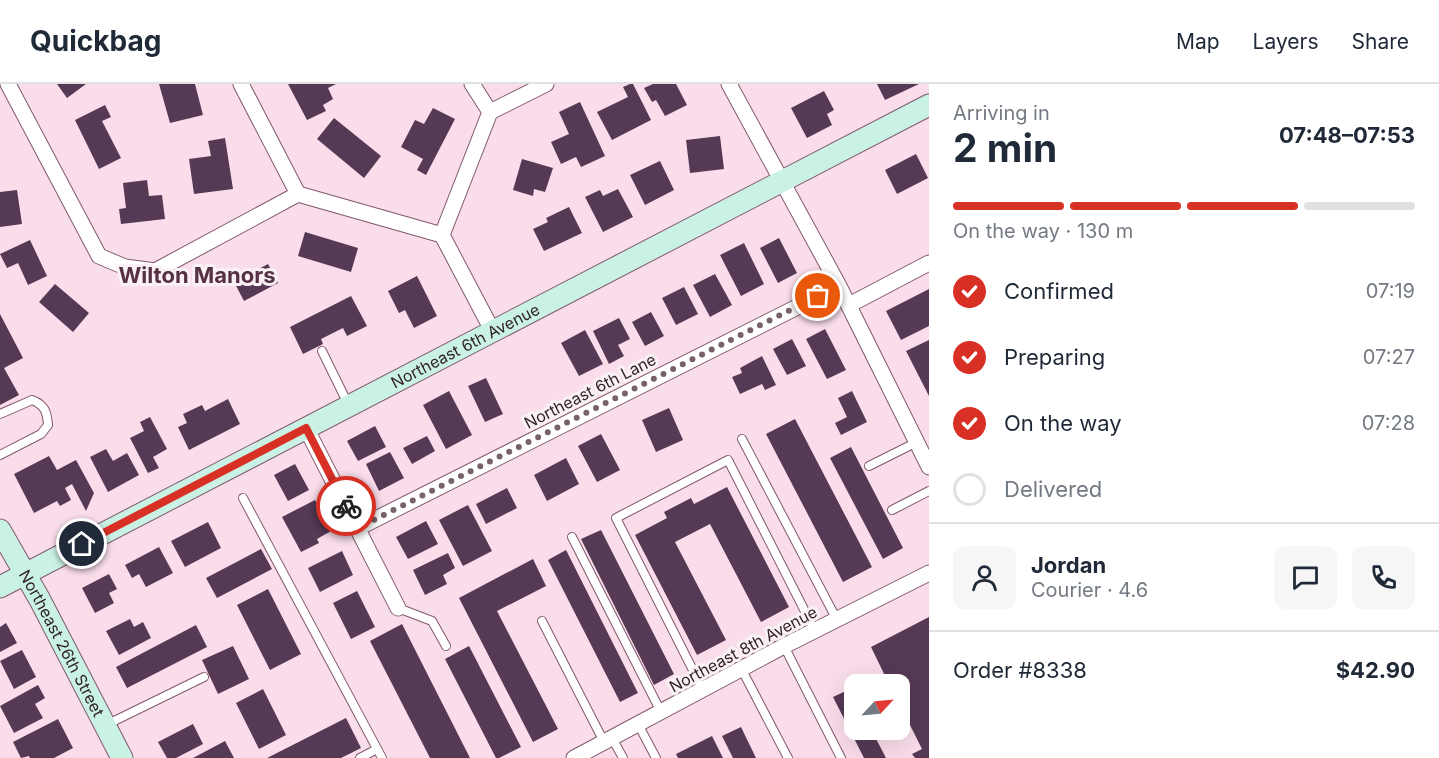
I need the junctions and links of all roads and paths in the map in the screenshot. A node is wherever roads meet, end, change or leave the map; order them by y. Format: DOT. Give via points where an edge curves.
graph roads {
  1 [pos="8,84"];
  2 [pos="241,84"];
  3 [pos="472,84"];
  4 [pos="546,84"];
  5 [pos="729,84"];
  6 [pos="929,105"];
  7 [pos="489,112"];
  8 [pos="782,182"];
  9 [pos="298,194"];
  10 [pos="442,235"];
  11 [pos="929,263"];
  12 [pos="839,286"];
  13 [pos="849,305"];
  14 [pos="492,330"];
  15 [pos="322,351"];
  16 [pos="349,406"];
  17 [pos="0,414"];
  18 [pos="306,428"];
  19 [pos="742,439"];
  20 [pos="917,442"];
  21 [pos="0,455"];
  22 [pos="869,466"];
  23 [pos="929,467"];
  24 [pos="929,490"];
  25 [pos="243,498"];
  26 [pos="892,510"];
  27 [pos="358,528"];
  28 [pos="0,530"];
  29 [pos="572,537"];
  30 [pos="929,573"];
  31 [pos="25,574"];
  32 [pos="0,587"];
  33 [pos="398,608"];
  34 [pos="837,620"];
  35 [pos="542,621"];
  36 [pos="815,631"];
  37 [pos="446,646"];
  38 [pos="784,646"];
  39 [pos="742,670"];
  40 [pos="204,677"];
  41 [pos="703,690"];
  42 [pos="661,712"];
  43 [pos="638,724"];
  44 [pos="105,726"];
  45 [pos="608,740"];
  46 [pos="377,749"];
  47 [pos="122,758"];
  48 [pos="360,758"];
  49 [pos="382,758"];
  50 [pos="574,758"];
  51 [pos="623,758"];
  52 [pos="656,758"];
  53 [pos="788,758"];
  54 [pos="841,758"];
  1 -- 9 [label="street" via="99,256 124,267 155,271"];
  2 -- 9 [label="street"];
  3 -- 7 [label="street"];
  4 -- 7 [label="street"];
  5 -- 8 [label="street"];
  6 -- 8 [label="street, Northeast 6th Avenue"];
  7 -- 10 [label="street"];
  8 -- 12 [label="street"];
  8 -- 14 [label="street, Northeast 6th Avenue"];
  9 -- 10 [label="street"];
  10 -- 14 [label="street"];
  11 -- 13 [label="street"];
  12 -- 13 [label="street"];
  12 -- 27 [label="street, Northeast 6th Lane"];
  13 -- 20 [label="street"];
  14 -- 16 [label="street, Northeast 6th Avenue"];
  15 -- 16 [label="lane"];
  16 -- 18 [label="street, Northeast 6th Avenue"];
  17 -- 21 [label="lane" via="32,400 48,414 48,425 41,434"];
  18 -- 27 [label="street"];
  18 -- 31 [label="street, Northeast 6th Avenue"];
  19 -- 34 [label="lane"];
  20 -- 22 [label="lane"];
  20 -- 23 [label="street"];
  24 -- 26 [label="lane"];
  25 -- 46 [label="lane"];
  27 -- 33 [label="street"];
  28 -- 31 [label="street, Northeast 26th Street"];
  29 -- 42 [label="lane"];
  30 -- 34 [label="street, Northeast 8th Avenue"];
  31 -- 32 [label="street, Northeast 6th Avenue"];
  31 -- 44 [label="street, Northeast 26th Street"];
  33 -- 37 [label="lane" via="432,621"];
  34 -- 36 [label="street, Northeast 8th Avenue"];
  35 -- 45 [label="lane"];
  36 -- 38 [label="street, Northeast 8th Avenue"];
  36 -- 41 [label="lane" via="728,460 616,518"];
  38 -- 39 [label="street, Northeast 8th Avenue"];
  38 -- 54 [label="lane"];
  39 -- 41 [label="street, Northeast 8th Avenue"];
  39 -- 53 [label="lane"];
  40 -- 44 [label="lane"];
  41 -- 42 [label="street, Northeast 8th Avenue"];
  42 -- 43 [label="street, Northeast 8th Avenue"];
  43 -- 45 [label="street, Northeast 8th Avenue"];
  43 -- 52 [label="lane"];
  44 -- 47 [label="street, Northeast 26th Street"];
  45 -- 50 [label="street, Northeast 8th Avenue"];
  45 -- 51 [label="lane"];
  46 -- 48 [label="lane"];
  46 -- 49 [label="lane"];
}
